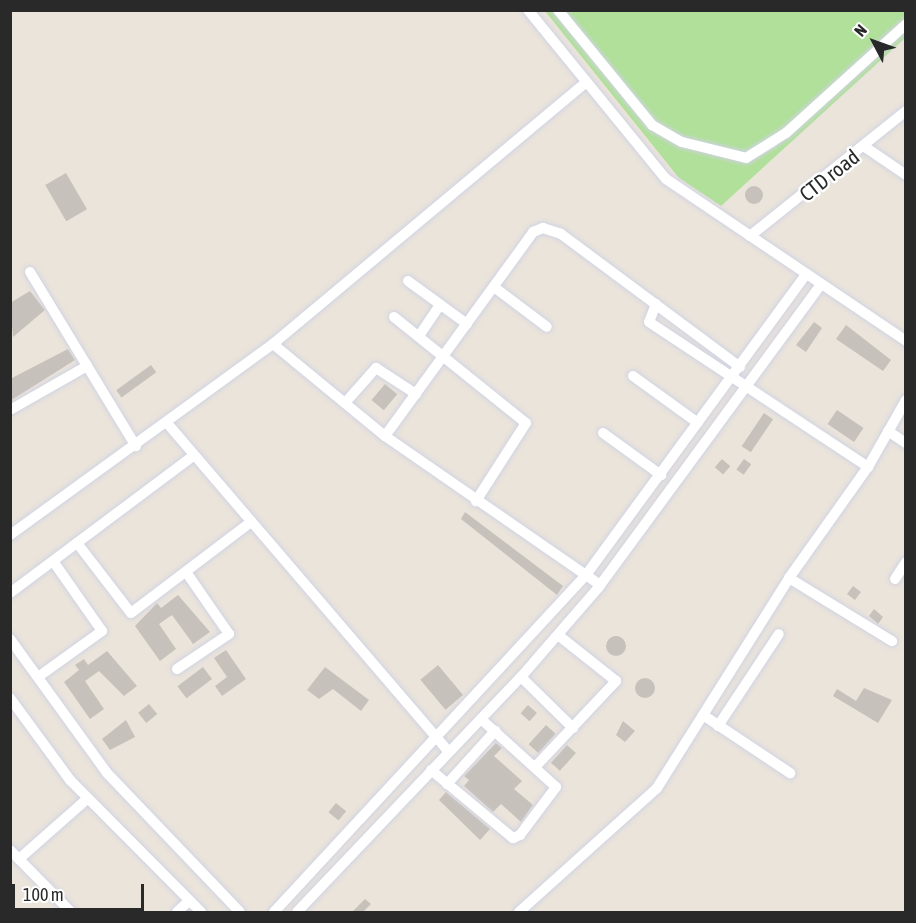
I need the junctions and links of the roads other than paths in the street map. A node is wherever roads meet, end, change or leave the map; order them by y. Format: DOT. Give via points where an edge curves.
graph roads {
  1 [pos="528,10"];
  2 [pos="558,10"];
  3 [pos="906,24"];
  4 [pos="586,82"];
  5 [pos="906,111"];
  6 [pos="865,147"];
  7 [pos="906,175"];
  8 [pos="750,236"];
  9 [pos="30,272"];
  10 [pos="805,276"];
  11 [pos="408,281"];
  12 [pos="494,287"];
  13 [pos="819,287"];
  14 [pos="656,304"];
  15 [pos="440,305"];
  16 [pos="394,317"];
  17 [pos="466,324"];
  18 [pos="547,327"];
  19 [pos="419,336"];
  20 [pos="905,340"];
  21 [pos="273,344"];
  22 [pos="444,355"];
  23 [pos="87,366"];
  24 [pos="740,367"];
  25 [pos="633,376"];
  26 [pos="732,377"];
  27 [pos="750,388"];
  28 [pos="416,394"];
  29 [pos="906,399"];
  30 [pos="345,403"];
  31 [pos="10,410"];
  32 [pos="167,423"];
  33 [pos="698,423"];
  34 [pos="888,431"];
  35 [pos="603,432"];
  36 [pos="385,436"];
  37 [pos="906,443"];
  38 [pos="136,446"];
  39 [pos="193,456"];
  40 [pos="868,467"];
  41 [pos="661,475"];
  42 [pos="476,501"];
  43 [pos="251,522"];
  44 [pos="10,535"];
  45 [pos="77,543"];
  46 [pos="53,561"];
  47 [pos="906,562"];
  48 [pos="186,572"];
  49 [pos="586,575"];
  50 [pos="789,578"];
  51 [pos="895,579"];
  52 [pos="600,585"];
  53 [pos="10,593"];
  54 [pos="779,633"];
  55 [pos="558,635"];
  56 [pos="10,639"];
  57 [pos="892,641"];
  58 [pos="177,669"];
  59 [pos="38,677"];
  60 [pos="521,677"];
  61 [pos="10,698"];
  62 [pos="703,715"];
  63 [pos="481,719"];
  64 [pos="718,726"];
  65 [pos="573,728"];
  66 [pos="495,731"];
  67 [pos="436,738"];
  68 [pos="448,751"];
  69 [pos="536,766"];
  70 [pos="431,770"];
  71 [pos="790,773"];
  72 [pos="447,784"];
  73 [pos="87,799"];
  74 [pos="10,850"];
  75 [pos="19,859"];
  76 [pos="189,901"];
  77 [pos="71,912"];
  78 [pos="177,912"];
  79 [pos="201,912"];
  80 [pos="240,912"];
  81 [pos="274,912"];
  82 [pos="297,912"];
  83 [pos="519,912"];
  1 -- 4 [label="street"];
  2 -- 3 [label="street" via="652,125 682,141 746,158 786,133"];
  4 -- 8 [label="street" via="666,179"];
  4 -- 21 [label="street"];
  5 -- 6 [label="street, CTD road"];
  6 -- 7 [label="street"];
  6 -- 8 [label="street, CTD road"];
  8 -- 10 [label="street"];
  9 -- 23 [label="street"];
  10 -- 13 [label="street"];
  10 -- 24 [label="street"];
  11 -- 15 [label="street"];
  12 -- 14 [label="street" via="533,232 543,228 561,234"];
  12 -- 17 [label="street"];
  12 -- 18 [label="street"];
  13 -- 20 [label="street"];
  13 -- 27 [label="street"];
  14 -- 24 [label="street"];
  14 -- 26 [label="street" via="649,322"];
  15 -- 17 [label="street"];
  15 -- 19 [label="street"];
  16 -- 19 [label="street"];
  17 -- 22 [label="street"];
  19 -- 22 [label="street"];
  21 -- 30 [label="street"];
  21 -- 32 [label="street"];
  22 -- 28 [label="street"];
  22 -- 42 [label="street" via="526,423"];
  23 -- 31 [label="street"];
  23 -- 38 [label="street"];
  24 -- 26 [label="street"];
  25 -- 33 [label="street"];
  26 -- 27 [label="street"];
  26 -- 33 [label="street"];
  27 -- 40 [label="street"];
  27 -- 52 [label="street"];
  28 -- 30 [label="street" via="376,368"];
  28 -- 36 [label="street"];
  29 -- 34 [label="street"];
  30 -- 36 [label="street"];
  32 -- 38 [label="street"];
  32 -- 39 [label="street"];
  33 -- 41 [label="street"];
  34 -- 37 [label="street"];
  34 -- 40 [label="street"];
  35 -- 41 [label="street"];
  36 -- 42 [label="street"];
  38 -- 44 [label="street"];
  39 -- 43 [label="street"];
  39 -- 45 [label="street"];
  40 -- 50 [label="street"];
  41 -- 49 [label="street"];
  42 -- 49 [label="street"];
  43 -- 48 [label="street"];
  43 -- 67 [label="street"];
  45 -- 46 [label="street"];
  45 -- 48 [label="street" via="131,613"];
  46 -- 53 [label="street"];
  46 -- 59 [label="street" via="102,631"];
  47 -- 51 [label="street"];
  48 -- 58 [label="street" via="229,634"];
  49 -- 52 [label="street"];
  49 -- 67 [label="street"];
  50 -- 57 [label="street"];
  50 -- 62 [label="street"];
  52 -- 55 [label="street"];
  54 -- 64 [label="street"];
  55 -- 60 [label="street"];
  55 -- 65 [label="street" via="616,681"];
  56 -- 59 [label="street"];
  59 -- 80 [label="street" via="107,773"];
  60 -- 63 [label="street"];
  60 -- 65 [label="street"];
  61 -- 73 [label="street"];
  62 -- 64 [label="street"];
  62 -- 83 [label="street" via="657,788"];
  63 -- 66 [label="street"];
  63 -- 68 [label="street"];
  64 -- 71 [label="street"];
  65 -- 69 [label="street"];
  66 -- 69 [label="street"];
  66 -- 72 [label="street"];
  67 -- 68 [label="street"];
  67 -- 81 [label="street"];
  68 -- 70 [label="street"];
  69 -- 72 [label="street" via="557,793 513,838"];
  70 -- 72 [label="street"];
  70 -- 82 [label="street"];
  73 -- 75 [label="street"];
  73 -- 76 [label="street"];
  74 -- 75 [label="street"];
  75 -- 77 [label="street"];
  76 -- 78 [label="street"];
  76 -- 79 [label="street"];
}
